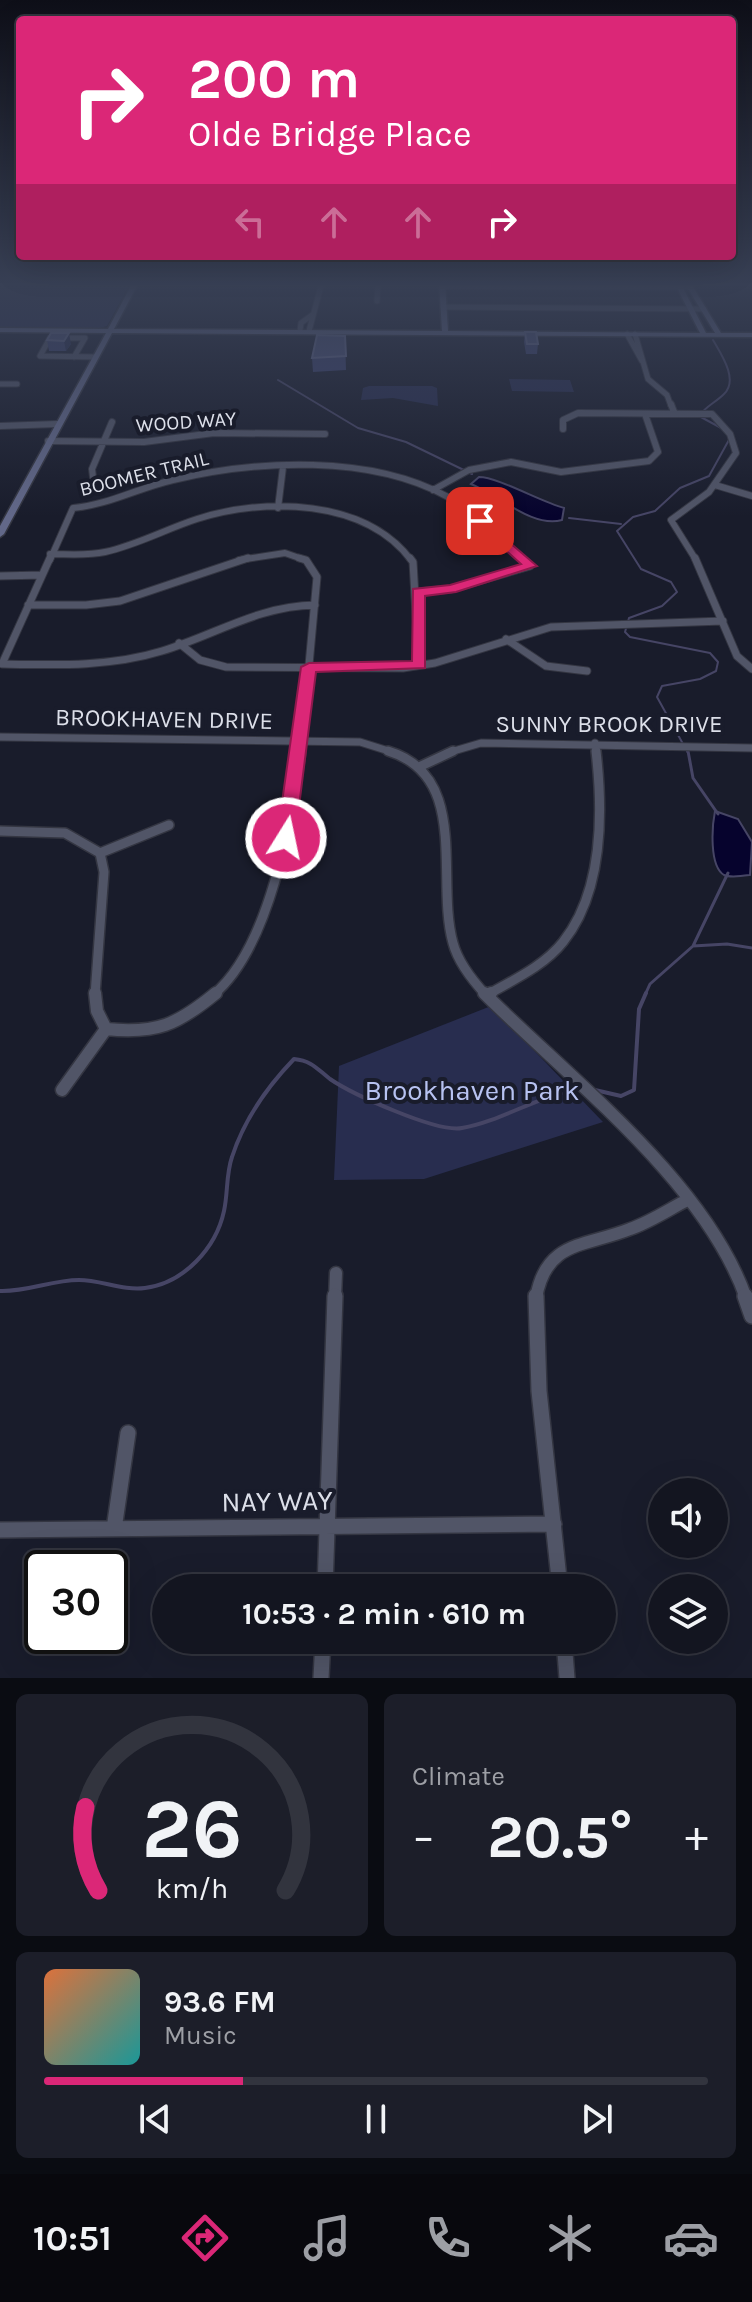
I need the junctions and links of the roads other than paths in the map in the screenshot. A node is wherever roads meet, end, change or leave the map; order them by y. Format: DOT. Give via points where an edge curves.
graph roads {
  1 [pos="93,360"];
  2 [pos="642,360"];
  3 [pos="0,384"];
  4 [pos="17,384"];
  5 [pos="674,412"];
  6 [pos="645,414"];
  7 [pos="112,422"];
  8 [pos="57,424"];
  9 [pos="0,426"];
  10 [pos="563,429"];
  11 [pos="325,434"];
  12 [pos="48,441"];
  13 [pos="103,442"];
  14 [pos="283,467"];
  15 [pos="93,477"];
  16 [pos="715,485"];
  17 [pos="433,490"];
  18 [pos="752,496"];
  19 [pos="278,508"];
  20 [pos="0,534"];
  21 [pos="50,554"];
  22 [pos="42,575"];
  23 [pos="0,576"];
  24 [pos="418,592"];
  25 [pos="28,605"];
  26 [pos="315,605"];
  27 [pos="723,621"];
  28 [pos="506,639"];
  29 [pos="179,643"];
  30 [pos="419,665"];
  31 [pos="309,667"];
  32 [pos="752,669"];
  33 [pos="587,671"];
  34 [pos="0,737"];
  35 [pos="300,741"];
  36 [pos="595,743"];
  37 [pos="752,748"];
  38 [pos="421,766"];
  39 [pos="169,825"];
  40 [pos="0,831"];
  41 [pos="100,853"];
  42 [pos="487,995"];
  43 [pos="106,1029"];
  44 [pos="62,1090"];
  45 [pos="687,1200"];
  46 [pos="336,1273"];
  47 [pos="752,1316"];
  48 [pos="128,1433"];
  49 [pos="554,1524"];
  50 [pos="328,1527"];
  51 [pos="114,1529"];
  52 [pos="0,1530"];
  53 [pos="326,1574"];
  54 [pos="559,1574"];
  55 [pos="322,1654"];
  56 [pos="565,1654"];
  57 [pos="321,1678"];
  58 [pos="567,1678"];
  1 -- 8 [label="street"];
  2 -- 5 [label="street" via="648,379 667,395"];
  3 -- 4 [label="street"];
  5 -- 6 [label="street"];
  5 -- 16 [label="street" via="712,414 730,434 736,453"];
  6 -- 10 [label="street" via="572,414 563,420"];
  6 -- 17 [label="street" via="658,452 649,461 568,472 500,463 469,470"];
  7 -- 13 [label="street"];
  8 -- 9 [label="street"];
  8 -- 12 [label="street"];
  11 -- 13 [label="street, WOOD WAY" via="214,433"];
  12 -- 13 [label="street, WOOD WAY"];
  12 -- 20 [label="street"];
  13 -- 15 [label="street"];
  14 -- 17 [label="street, BOOMER TRAIL" via="361,472"];
  14 -- 19 [label="street"];
  14 -- 21 [label="street, BOOMER TRAIL" via="192,475 73,508"];
  16 -- 18 [label="street"];
  16 -- 27 [label="street" via="700,504 671,520 694,555"];
  17 -- 24 [label="street, BOOMER TRAIL" via="462,506 530,566 451,589"];
  19 -- 21 [label="street" via="211,515 101,553"];
  19 -- 24 [label="street" via="346,516 384,531 408,552"];
  21 -- 22 [label="street"];
  22 -- 23 [label="street"];
  22 -- 25 [label="street"];
  24 -- 30 [label="street"];
  25 -- 26 [label="street" via="116,602 222,562 267,553 312,566 317,577"];
  25 -- 29 [label="street" via="2,664 98,664"];
  26 -- 29 [label="street" via="272,607"];
  26 -- 31 [label="street"];
  27 -- 28 [label="street" via="562,626"];
  27 -- 32 [label="street" via="737,656"];
  28 -- 30 [label="street"];
  28 -- 33 [label="street" via="535,663"];
  29 -- 31 [label="street" via="211,664"];
  30 -- 31 [label="street"];
  31 -- 35 [label="street"];
  34 -- 35 [label="street, BROOKHAVEN DRIVE"];
  35 -- 38 [label="street, BROOKHAVEN DRIVE" via="382,746"];
  35 -- 43 [label="street" via="276,881 239,966 219,993 182,1021 150,1030"];
  36 -- 37 [label="street, SUNNY BROOK DRIVE"];
  36 -- 38 [label="street, SUNNY BROOK DRIVE" via="481,743"];
  36 -- 42 [label="street" via="600,817 582,904 564,941"];
  38 -- 42 [label="street" via="441,796 451,946"];
  39 -- 41 [label="street"];
  40 -- 41 [label="street" via="65,833"];
  41 -- 43 [label="street" via="104,872 95,993"];
  42 -- 45 [label="street"];
  43 -- 44 [label="street"];
  45 -- 47 [label="street" via="730,1263"];
  45 -- 49 [label="street" via="631,1229 572,1246 543,1269 534,1310"];
  46 -- 50 [label="street"];
  48 -- 51 [label="street"];
  49 -- 50 [label="street, NAY WAY"];
  49 -- 54 [label="street"];
  50 -- 51 [label="street, NAY WAY"];
  50 -- 53 [label="street"];
  51 -- 52 [label="street, NAY WAY"];
  55 -- 57 [label="street"];
  56 -- 58 [label="street"];
}
